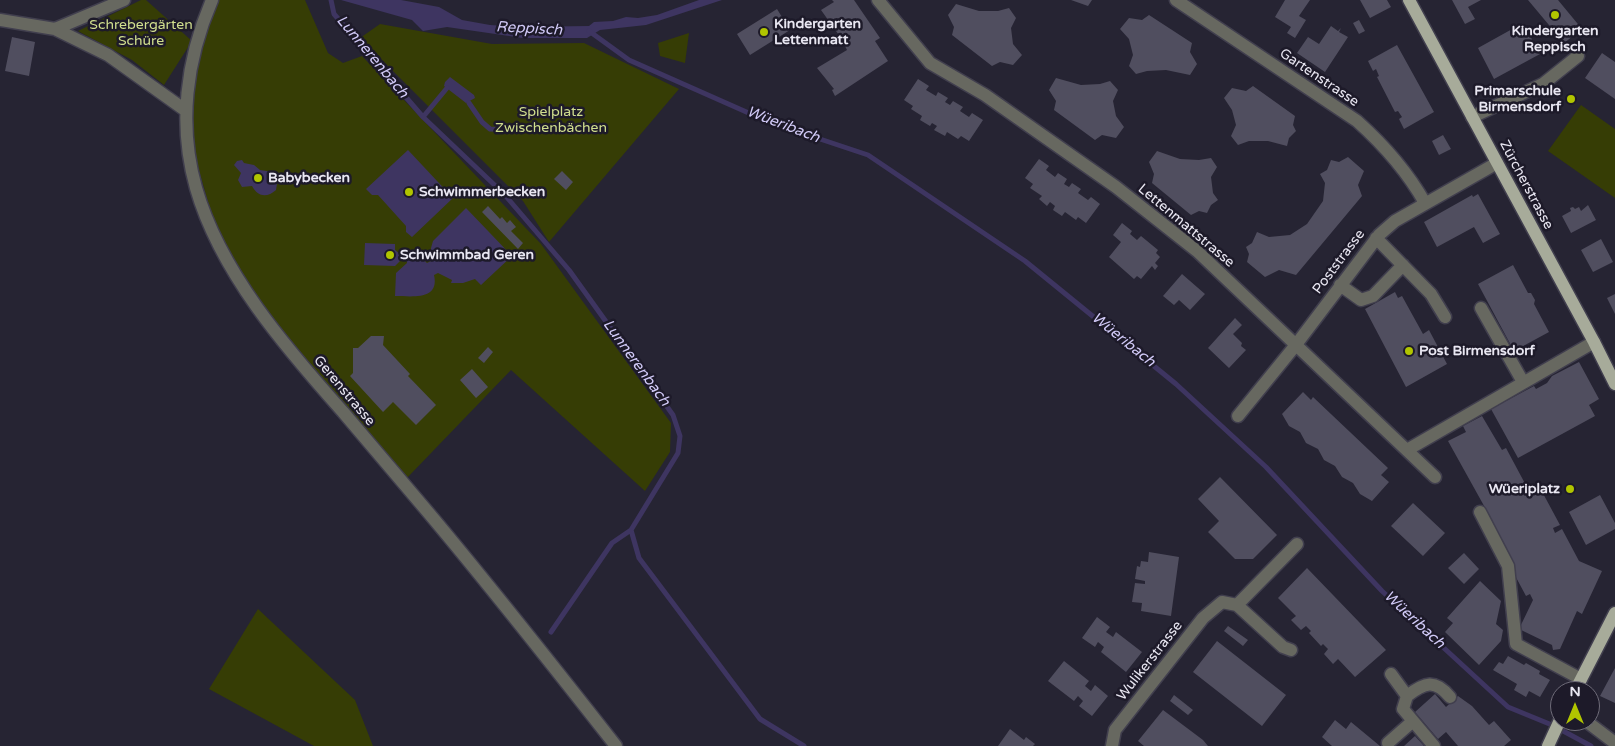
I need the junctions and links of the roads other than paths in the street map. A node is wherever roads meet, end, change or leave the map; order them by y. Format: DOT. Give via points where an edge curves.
graph roads {
  1 [pos="124,0"];
  2 [pos="212,0"];
  3 [pos="878,0"];
  4 [pos="1176,0"];
  5 [pos="1409,0"];
  6 [pos="0,20"];
  7 [pos="55,29"];
  8 [pos="1578,56"];
  9 [pos="185,110"];
  10 [pos="1472,117"];
  11 [pos="1497,163"];
  12 [pos="1425,203"];
  13 [pos="1376,238"];
  14 [pos="1403,265"];
  15 [pos="1340,286"];
  16 [pos="1481,308"];
  17 [pos="1445,317"];
  18 [pos="1594,342"];
  19 [pos="1295,346"];
  20 [pos="1523,382"];
  21 [pos="1615,384"];
  22 [pos="1238,416"];
  23 [pos="1407,450"];
  24 [pos="1435,477"];
  25 [pos="1480,512"];
  26 [pos="1297,544"];
  27 [pos="1238,605"];
  28 [pos="1615,613"];
  29 [pos="1291,650"];
  30 [pos="1391,674"];
  31 [pos="1572,681"];
  32 [pos="1580,681"];
  33 [pos="1407,696"];
  34 [pos="1450,697"];
  35 [pos="1413,721"];
  36 [pos="1555,731"];
  37 [pos="1599,731"];
  38 [pos="1388,743"];
  39 [pos="1549,743"];
  40 [pos="1615,743"];
  41 [pos="616,746"];
  42 [pos="1112,746"];
  43 [pos="1434,746"];
  1 -- 7 [label="street"];
  2 -- 9 [label="street, Gerenstrasse" via="196,39"];
  3 -- 19 [label="street, Lettenmattstrasse" via="930,63 985,95 1116,187 1197,251"];
  4 -- 12 [label="street, Gartenstrasse" via="1357,122 1401,165"];
  5 -- 10 [label="main road, Zürcherstrasse"];
  6 -- 7 [label="street"];
  7 -- 9 [label="street" via="108,55"];
  8 -- 10 [label="street" via="1543,84"];
  9 -- 41 [label="street, Gerenstrasse" via="191,166 205,213 225,256 257,306 314,380 459,549"];
  10 -- 11 [label="main road, Zürcherstrasse"];
  11 -- 12 [label="street, Poststrasse"];
  11 -- 18 [label="main road, Zürcherstrasse"];
  12 -- 13 [label="street, Poststrasse" via="1395,221"];
  13 -- 14 [label="street"];
  13 -- 15 [label="street, Poststrasse"];
  14 -- 15 [label="street" via="1373,296 1360,300"];
  14 -- 17 [label="street" via="1431,294"];
  15 -- 19 [label="street, Poststrasse"];
  16 -- 20 [label="street"];
  18 -- 20 [label="street"];
  18 -- 21 [label="main road, Zürcherstrasse"];
  19 -- 22 [label="street, Poststrasse"];
  19 -- 23 [label="street, Lettenmattstrasse"];
  20 -- 23 [label="street"];
  23 -- 24 [label="street, Lettenmattstrasse"];
  25 -- 31 [label="street" via="1508,566 1516,644"];
  26 -- 27 [label="street"];
  27 -- 29 [label="street" via="1283,647"];
  27 -- 42 [label="street, Wulikerstrasse" via="1222,602 1203,618 1115,730"];
  28 -- 32 [label="main road"];
  30 -- 33 [label="street"];
  33 -- 34 [label="street" via="1430,684 1439,686"];
  33 -- 35 [label="street" via="1403,710"];
  35 -- 38 [label="street"];
  35 -- 43 [label="street"];
  36 -- 39 [label="main road"];
  37 -- 40 [label="street"];
}
